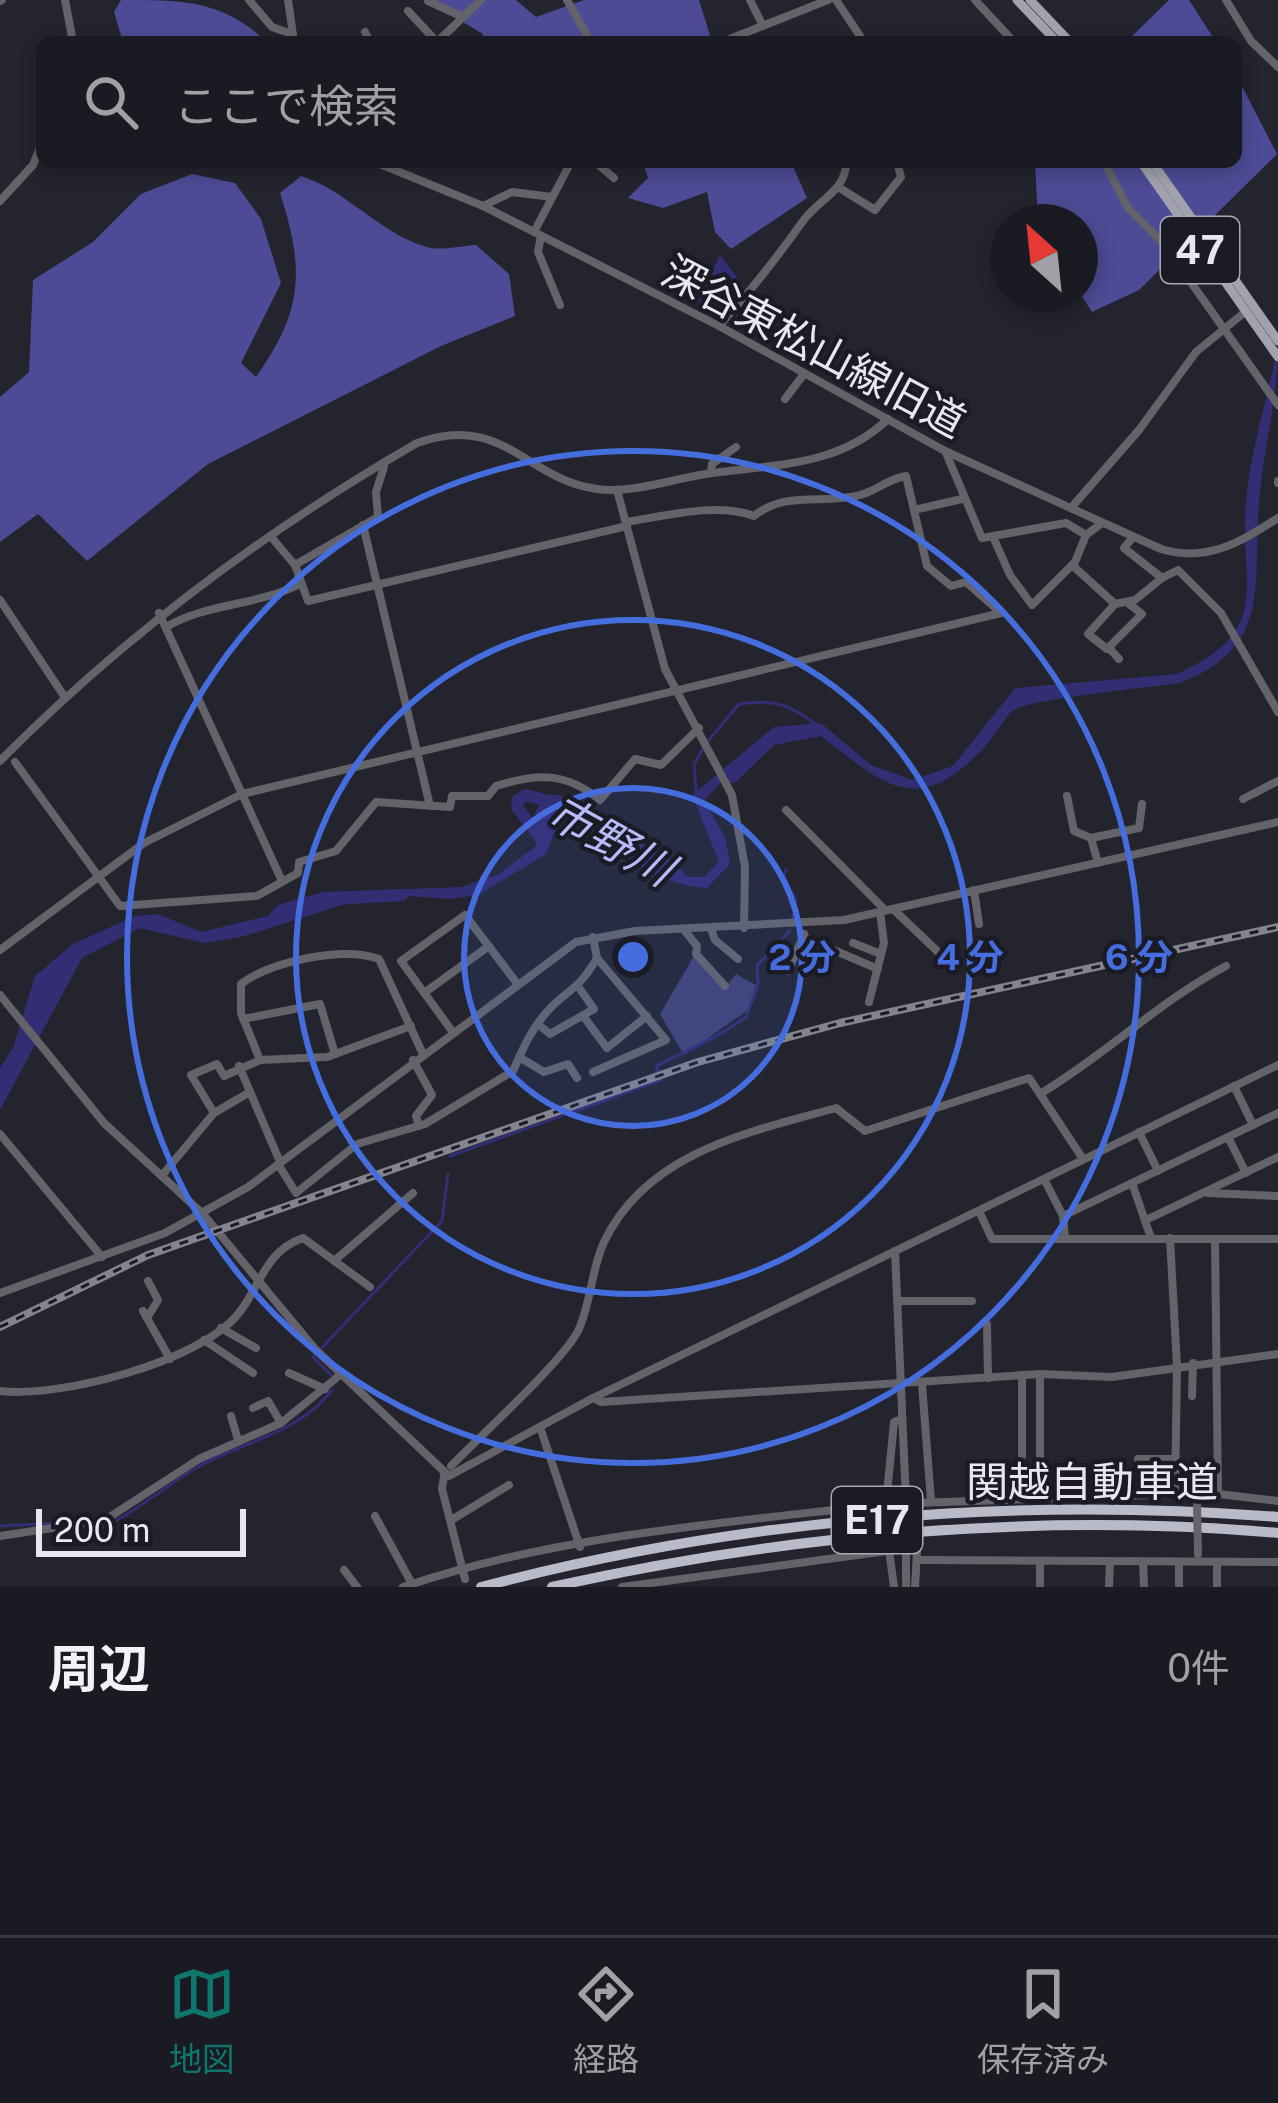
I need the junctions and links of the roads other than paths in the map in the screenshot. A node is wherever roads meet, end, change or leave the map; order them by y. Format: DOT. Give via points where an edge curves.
graph roads {
  1 [pos="65,0"];
  2 [pos="249,0"];
  3 [pos="288,0"];
  4 [pos="481,0"];
  5 [pos="750,0"];
  6 [pos="832,0"];
  7 [pos="975,0"];
  8 [pos="1017,0"];
  9 [pos="1030,0"];
  10 [pos="1226,0"];
  11 [pos="428,1"];
  12 [pos="571,2"];
  13 [pos="800,5"];
  14 [pos="408,11"];
  15 [pos="463,17"];
  16 [pos="763,26"];
  17 [pos="365,32"];
  18 [pos="72,36"];
  19 [pos="290,36"];
  20 [pos="293,36"];
  21 [pos="367,36"];
  22 [pos="431,36"];
  23 [pos="443,36"];
  24 [pos="588,36"];
  25 [pos="737,36"];
  26 [pos="859,36"];
  27 [pos="1008,36"];
  28 [pos="1051,36"];
  29 [pos="1064,36"];
  30 [pos="1278,67"];
  31 [pos="36,157"];
  32 [pos="390,168"];
  33 [pos="568,168"];
  34 [pos="603,168"];
  35 [pos="844,168"];
  36 [pos="899,168"];
  37 [pos="1107,168"];
  38 [pos="1140,168"];
  39 [pos="1156,168"];
  40 [pos="614,178"];
  41 [pos="838,187"];
  42 [pos="552,197"];
  43 [pos="0,201"];
  44 [pos="483,206"];
  45 [pos="537,234"];
  46 [pos="560,305"];
  47 [pos="1245,312"];
  48 [pos="719,326"];
  49 [pos="1221,331"];
  50 [pos="1265,332"];
  51 [pos="1278,341"];
  52 [pos="1278,357"];
  53 [pos="804,374"];
  54 [pos="785,398"];
  55 [pos="1278,405"];
  56 [pos="888,419"];
  57 [pos="736,447"];
  58 [pos="945,451"];
  59 [pos="384,464"];
  60 [pos="711,473"];
  61 [pos="617,490"];
  62 [pos="962,499"];
  63 [pos="1072,509"];
  64 [pos="914,510"];
  65 [pos="1276,519"];
  66 [pos="1066,523"];
  67 [pos="1102,523"];
  68 [pos="627,524"];
  69 [pos="363,525"];
  70 [pos="1086,535"];
  71 [pos="1133,537"];
  72 [pos="272,538"];
  73 [pos="994,539"];
  74 [pos="1193,555"];
  75 [pos="295,565"];
  76 [pos="1072,565"];
  77 [pos="1178,570"];
  78 [pos="1162,578"];
  79 [pos="300,584"];
  80 [pos="377,585"];
  81 [pos="0,600"];
  82 [pos="1115,604"];
  83 [pos="1129,604"];
  84 [pos="159,614"];
  85 [pos="166,628"];
  86 [pos="1110,649"];
  87 [pos="1119,659"];
  88 [pos="676,692"];
  89 [pos="64,695"];
  90 [pos="1278,712"];
  91 [pos="699,728"];
  92 [pos="416,752"];
  93 [pos="0,760"];
  94 [pos="15,762"];
  95 [pos="1278,781"];
  96 [pos="242,794"];
  97 [pos="1067,796"];
  98 [pos="1243,799"];
  99 [pos="1142,804"];
  100 [pos="430,806"];
  101 [pos="786,810"];
  102 [pos="1278,822"];
  103 [pos="1091,838"];
  104 [pos="1098,863"];
  105 [pos="97,876"];
  106 [pos="282,881"];
  107 [pos="974,890"];
  108 [pos="886,910"];
  109 [pos="979,924"];
  110 [pos="806,925"];
  111 [pos="744,928"];
  112 [pos="711,929"];
  113 [pos="684,930"];
  114 [pos="592,937"];
  115 [pos="803,937"];
  116 [pos="853,943"];
  117 [pos="489,946"];
  118 [pos="0,950"];
  119 [pos="881,954"];
  120 [pos="597,958"];
  121 [pos="738,959"];
  122 [pos="1226,966"];
  123 [pos="955,968"];
  124 [pos="878,969"];
  125 [pos="788,971"];
  126 [pos="517,982"];
  127 [pos="725,986"];
  128 [pos="580,989"];
  129 [pos="424,993"];
  130 [pos="0,995"];
  131 [pos="869,1002"];
  132 [pos="647,1016"];
  133 [pos="584,1017"];
  134 [pos="243,1018"];
  135 [pos="538,1024"];
  136 [pos="411,1026"];
  137 [pos="452,1030"];
  138 [pos="422,1052"];
  139 [pos="335,1054"];
  140 [pos="519,1057"];
  141 [pos="260,1060"];
  142 [pos="413,1060"];
  143 [pos="583,1063"];
  144 [pos="568,1064"];
  145 [pos="1278,1065"];
  146 [pos="239,1066"];
  147 [pos="593,1072"];
  148 [pos="577,1078"];
  149 [pos="1234,1086"];
  150 [pos="250,1092"];
  151 [pos="1040,1094"];
  152 [pos="214,1113"];
  153 [pos="1278,1113"];
  154 [pos="1253,1125"];
  155 [pos="419,1126"];
  156 [pos="1139,1132"];
  157 [pos="0,1134"];
  158 [pos="1228,1137"];
  159 [pos="1278,1157"];
  160 [pos="1083,1160"];
  161 [pos="279,1163"];
  162 [pos="1158,1171"];
  163 [pos="164,1173"];
  164 [pos="1246,1173"];
  165 [pos="1044,1179"];
  166 [pos="1132,1183"];
  167 [pos="413,1193"];
  168 [pos="1206,1193"];
  169 [pos="1278,1196"];
  170 [pos="980,1211"];
  171 [pos="203,1214"];
  172 [pos="1063,1216"];
  173 [pos="1148,1219"];
  174 [pos="1065,1238"];
  175 [pos="1151,1238"];
  176 [pos="1170,1238"];
  177 [pos="1215,1238"];
  178 [pos="1278,1239"];
  179 [pos="895,1251"];
  180 [pos="102,1257"];
  181 [pos="334,1261"];
  182 [pos="255,1280"];
  183 [pos="148,1281"];
  184 [pos="370,1287"];
  185 [pos="0,1293"];
  186 [pos="897,1301"];
  187 [pos="972,1301"];
  188 [pos="987,1324"];
  189 [pos="221,1328"];
  190 [pos="204,1340"];
  191 [pos="256,1348"];
  192 [pos="1278,1354"];
  193 [pos="170,1358"];
  194 [pos="1216,1359"];
  195 [pos="1193,1363"];
  196 [pos="1177,1366"];
  197 [pos="253,1373"];
  198 [pos="289,1373"];
  199 [pos="1040,1374"];
  200 [pos="340,1375"];
  201 [pos="1022,1376"];
  202 [pos="988,1378"];
  203 [pos="922,1384"];
  204 [pos="899,1386"];
  205 [pos="325,1389"];
  206 [pos="0,1391"];
  207 [pos="1192,1396"];
  208 [pos="593,1397"];
  209 [pos="254,1408"];
  210 [pos="231,1416"];
  211 [pos="902,1419"];
  212 [pos="281,1423"];
  213 [pos="540,1427"];
  214 [pos="238,1440"];
  215 [pos="1022,1456"];
  216 [pos="1138,1459"];
  217 [pos="1175,1459"];
  218 [pos="451,1466"];
  219 [pos="444,1475"];
  220 [pos="509,1485"];
  221 [pos="1175,1494"];
  222 [pos="1218,1494"];
  223 [pos="1040,1496"];
  224 [pos="1196,1498"];
  225 [pos="1278,1501"];
  226 [pos="931,1502"];
  227 [pos="886,1504"];
  228 [pos="375,1516"];
  229 [pos="1278,1517"];
  230 [pos="453,1519"];
  231 [pos="1278,1533"];
  232 [pos="0,1536"];
  233 [pos="580,1547"];
  234 [pos="889,1550"];
  235 [pos="1197,1558"];
  236 [pos="917,1560"];
  237 [pos="1040,1561"];
  238 [pos="1110,1562"];
  239 [pos="1143,1562"];
  240 [pos="1179,1562"];
  241 [pos="1217,1562"];
  242 [pos="1278,1562"];
  243 [pos="344,1570"];
  244 [pos="465,1573"];
  245 [pos="1144,1585"];
  246 [pos="408,1586"];
  247 [pos="357,1587"];
  248 [pos="481,1587"];
  249 [pos="552,1587"];
  250 [pos="622,1587"];
  251 [pos="894,1587"];
  252 [pos="910,1587"];
  253 [pos="1040,1587"];
  254 [pos="1109,1587"];
  255 [pos="1179,1587"];
  256 [pos="1217,1587"];
  1 -- 18 [label="street"];
  2 -- 19 [label="street" via="260,18"];
  3 -- 20 [label="street"];
  4 -- 15 [label="street"];
  5 -- 16 [label="street"];
  6 -- 13 [label="street"];
  6 -- 26 [label="street"];
  7 -- 27 [label="street"];
  8 -- 28 [label="main road"];
  9 -- 29 [label="main road"];
  10 -- 30 [label="street"];
  11 -- 15 [label="street"];
  12 -- 24 [label="street"];
  13 -- 16 [label="street"];
  14 -- 22 [label="street"];
  15 -- 23 [label="street"];
  16 -- 25 [label="street"];
  17 -- 21 [label="street"];
  31 -- 43 [label="street"];
  32 -- 44 [label="street, 深谷東松山線旧道"];
  33 -- 42 [label="street"];
  34 -- 40 [label="street"];
  35 -- 41 [label="street"];
  36 -- 41 [label="street" via="902,177 874,209"];
  37 -- 49 [label="street"];
  38 -- 47 [label="main road, 47"];
  39 -- 50 [label="main road, 47"];
  41 -- 48 [label="street"];
  42 -- 44 [label="street" via="512,192"];
  42 -- 45 [label="street"];
  44 -- 45 [label="street, 深谷東松山線旧道"];
  45 -- 46 [label="street"];
  45 -- 48 [label="street, 深谷東松山線旧道"];
  47 -- 49 [label="street"];
  47 -- 50 [label="main road, 47"];
  48 -- 53 [label="street, 深谷東松山線旧道"];
  49 -- 55 [label="street"];
  49 -- 63 [label="street"];
  50 -- 51 [label="main road, 47"];
  50 -- 52 [label="main road, 47"];
  53 -- 54 [label="street"];
  53 -- 56 [label="street, 深谷東松山線旧道"];
  56 -- 58 [label="street, 深谷東松山線旧道"];
  56 -- 60 [label="street" via="858,442 805,463"];
  57 -- 60 [label="street"];
  58 -- 62 [label="street"];
  58 -- 63 [label="street, 深谷東松山線旧道"];
  59 -- 61 [label="street" via="430,439 469,434 501,440 575,482"];
  59 -- 69 [label="street" via="379,517"];
  59 -- 72 [label="street"];
  60 -- 61 [label="street"];
  61 -- 68 [label="street"];
  62 -- 64 [label="street"];
  62 -- 73 [label="street" via="978,535"];
  63 -- 66 [label="street"];
  63 -- 67 [label="street, 深谷東松山線旧道"];
  64 -- 68 [label="street" via="906,476 861,496 802,497 754,516 706,511"];
  64 -- 88 [label="street" via="927,566 951,586 966,582 1001,613"];
  65 -- 74 [label="street, 深谷東松山線旧道" via="1232,546"];
  66 -- 70 [label="street"];
  66 -- 73 [label="street"];
  67 -- 70 [label="street"];
  67 -- 71 [label="street, 深谷東松山線旧道"];
  68 -- 80 [label="street"];
  68 -- 88 [label="street"];
  69 -- 75 [label="street"];
  69 -- 80 [label="street"];
  70 -- 76 [label="street"];
  71 -- 74 [label="street, 深谷東松山線旧道"];
  71 -- 78 [label="street" via="1124,548"];
  72 -- 75 [label="street"];
  72 -- 84 [label="street"];
  73 -- 76 [label="street" via="1032,605"];
  74 -- 77 [label="street"];
  75 -- 79 [label="street"];
  76 -- 82 [label="street"];
  77 -- 78 [label="street"];
  77 -- 90 [label="street" via="1226,623"];
  78 -- 83 [label="street"];
  79 -- 80 [label="street" via="308,601"];
  79 -- 85 [label="street"];
  80 -- 92 [label="street"];
  81 -- 89 [label="street"];
  82 -- 83 [label="street"];
  82 -- 86 [label="street" via="1088,634"];
  83 -- 86 [label="street" via="1142,614"];
  84 -- 85 [label="street"];
  84 -- 89 [label="street"];
  85 -- 96 [label="street"];
  86 -- 87 [label="street"];
  88 -- 91 [label="street"];
  88 -- 92 [label="street"];
  89 -- 93 [label="street"];
  91 -- 100 [label="street" via="661,765 635,759 600,800 548,774 474,800 452,796 450,807"];
  91 -- 111 [label="street" via="732,794 745,867"];
  92 -- 96 [label="street"];
  92 -- 100 [label="street"];
  94 -- 105 [label="street"];
  95 -- 98 [label="street"];
  96 -- 105 [label="street" via="176,824"];
  96 -- 106 [label="street"];
  97 -- 103 [label="street" via="1074,831"];
  99 -- 103 [label="street" via="1139,828"];
  100 -- 106 [label="street" via="376,802 336,851 299,862 298,873"];
  101 -- 108 [label="street"];
  102 -- 104 [label="street"];
  103 -- 104 [label="street"];
  104 -- 107 [label="street"];
  105 -- 106 [label="street" via="120,906 257,896"];
  105 -- 118 [label="street"];
  107 -- 108 [label="street"];
  107 -- 109 [label="street"];
  108 -- 110 [label="street"];
  108 -- 119 [label="street"];
  108 -- 123 [label="street"];
  110 -- 111 [label="street"];
  110 -- 115 [label="street"];
  111 -- 112 [label="street"];
  112 -- 113 [label="street"];
  112 -- 121 [label="street"];
  113 -- 114 [label="street"];
  113 -- 127 [label="street"];
  114 -- 120 [label="street"];
  114 -- 126 [label="street"];
  115 -- 124 [label="street"];
  115 -- 125 [label="street"];
  116 -- 119 [label="street"];
  117 -- 126 [label="street"];
  117 -- 129 [label="street"];
  117 -- 129 [label="street" via="465,915 401,961"];
  119 -- 124 [label="street"];
  120 -- 128 [label="street"];
  120 -- 132 [label="street"];
  122 -- 151 [label="street"];
  124 -- 131 [label="street"];
  126 -- 137 [label="street"];
  128 -- 133 [label="street" via="594,1009"];
  128 -- 135 [label="street"];
  129 -- 137 [label="street"];
  130 -- 163 [label="street" via="104,1123"];
  132 -- 133 [label="street" via="607,1048"];
  132 -- 147 [label="street" via="666,1040"];
  133 -- 135 [label="street" via="550,1034"];
  134 -- 136 [label="street" via="241,984 261,969 359,952 379,959"];
  134 -- 139 [label="street" via="320,1004"];
  134 -- 141 [label="street"];
  135 -- 140 [label="street"];
  136 -- 138 [label="street"];
  136 -- 139 [label="street"];
  137 -- 138 [label="street"];
  138 -- 142 [label="street"];
  139 -- 141 [label="street"];
  140 -- 144 [label="street" via="544,1072"];
  140 -- 155 [label="street" via="513,1071"];
  141 -- 146 [label="street"];
  142 -- 155 [label="street" via="432,1095 416,1116"];
  142 -- 161 [label="street"];
  143 -- 144 [label="street"];
  144 -- 148 [label="street"];
  145 -- 149 [label="street"];
  146 -- 150 [label="street"];
  146 -- 152 [label="street" via="224,1076 218,1064 191,1075"];
  149 -- 154 [label="street"];
  149 -- 156 [label="street"];
  150 -- 152 [label="street"];
  150 -- 161 [label="street"];
  151 -- 160 [label="street"];
  151 -- 218 [label="street" via="1029,1078 865,1131 836,1108 692,1154 622,1210 603,1244 577,1332"];
  152 -- 163 [label="street"];
  153 -- 154 [label="street"];
  154 -- 158 [label="street"];
  155 -- 161 [label="street" via="357,1144 296,1193"];
  156 -- 160 [label="street"];
  156 -- 162 [label="street"];
  157 -- 180 [label="street"];
  158 -- 162 [label="street"];
  158 -- 164 [label="street"];
  159 -- 164 [label="street"];
  160 -- 165 [label="street"];
  161 -- 171 [label="street"];
  162 -- 166 [label="street"];
  163 -- 171 [label="street"];
  164 -- 168 [label="street"];
  165 -- 170 [label="street"];
  165 -- 172 [label="street"];
  166 -- 172 [label="street"];
  166 -- 173 [label="street"];
  167 -- 181 [label="street"];
  168 -- 169 [label="street"];
  168 -- 173 [label="street"];
  170 -- 174 [label="street" via="992,1239"];
  170 -- 179 [label="street"];
  171 -- 180 [label="street"];
  171 -- 182 [label="street"];
  172 -- 174 [label="street"];
  173 -- 175 [label="street"];
  174 -- 175 [label="street"];
  175 -- 176 [label="street"];
  176 -- 177 [label="street"];
  176 -- 196 [label="street"];
  177 -- 178 [label="street"];
  177 -- 194 [label="street"];
  179 -- 186 [label="street"];
  179 -- 208 [label="street"];
  180 -- 185 [label="street"];
  181 -- 182 [label="street" via="303,1238"];
  181 -- 184 [label="street"];
  182 -- 189 [label="street" via="243,1309"];
  182 -- 200 [label="street"];
  183 -- 193 [label="street" via="158,1300 145,1315"];
  186 -- 187 [label="street"];
  186 -- 204 [label="street"];
  188 -- 202 [label="street"];
  189 -- 190 [label="street"];
  189 -- 191 [label="street"];
  190 -- 193 [label="street"];
  190 -- 197 [label="street"];
  192 -- 194 [label="street"];
  193 -- 206 [label="street" via="64,1391"];
  194 -- 195 [label="street"];
  194 -- 222 [label="street"];
  195 -- 196 [label="street"];
  195 -- 207 [label="street"];
  196 -- 199 [label="street" via="1112,1377"];
  196 -- 217 [label="street"];
  198 -- 205 [label="street"];
  199 -- 201 [label="street"];
  199 -- 223 [label="street"];
  200 -- 205 [label="street"];
  200 -- 219 [label="street"];
  201 -- 202 [label="street"];
  201 -- 215 [label="street"];
  202 -- 203 [label="street"];
  203 -- 204 [label="street"];
  203 -- 226 [label="street"];
  204 -- 208 [label="street"];
  204 -- 211 [label="street"];
  205 -- 212 [label="street"];
  208 -- 213 [label="street"];
  209 -- 212 [label="street" via="268,1401"];
  210 -- 214 [label="street"];
  211 -- 227 [label="street" via="895,1422"];
  211 -- 252 [label="street, bridge"];
  212 -- 214 [label="street"];
  213 -- 219 [label="street"];
  213 -- 233 [label="street"];
  214 -- 232 [label="street" via="105,1520"];
  216 -- 217 [label="street"];
  217 -- 221 [label="street"];
  219 -- 230 [label="street"];
  220 -- 230 [label="street"];
  221 -- 223 [label="street"];
  221 -- 224 [label="street"];
  222 -- 224 [label="street"];
  222 -- 225 [label="street"];
  223 -- 226 [label="street"];
  224 -- 235 [label="street, bridge"];
  226 -- 227 [label="street"];
  227 -- 233 [label="street"];
  228 -- 246 [label="street"];
  229 -- 248 [label="highway, 関越自動車道 / E17" via="1061,1510 866,1521 650,1550"];
  230 -- 244 [label="street"];
  231 -- 249 [label="highway, 関越自動車道 / E17" via="1126,1526 888,1534"];
  233 -- 244 [label="street"];
  234 -- 236 [label="street" via="914,1549"];
  234 -- 250 [label="street"];
  234 -- 251 [label="street"];
  235 -- 240 [label="street"];
  235 -- 241 [label="street"];
  236 -- 237 [label="street"];
  236 -- 252 [label="street"];
  237 -- 238 [label="street"];
  237 -- 253 [label="street"];
  238 -- 239 [label="street"];
  238 -- 254 [label="street"];
  239 -- 240 [label="street"];
  239 -- 245 [label="street"];
  240 -- 255 [label="street"];
  241 -- 242 [label="street"];
  241 -- 256 [label="street"];
  243 -- 247 [label="street"];
  244 -- 246 [label="street"];
}
